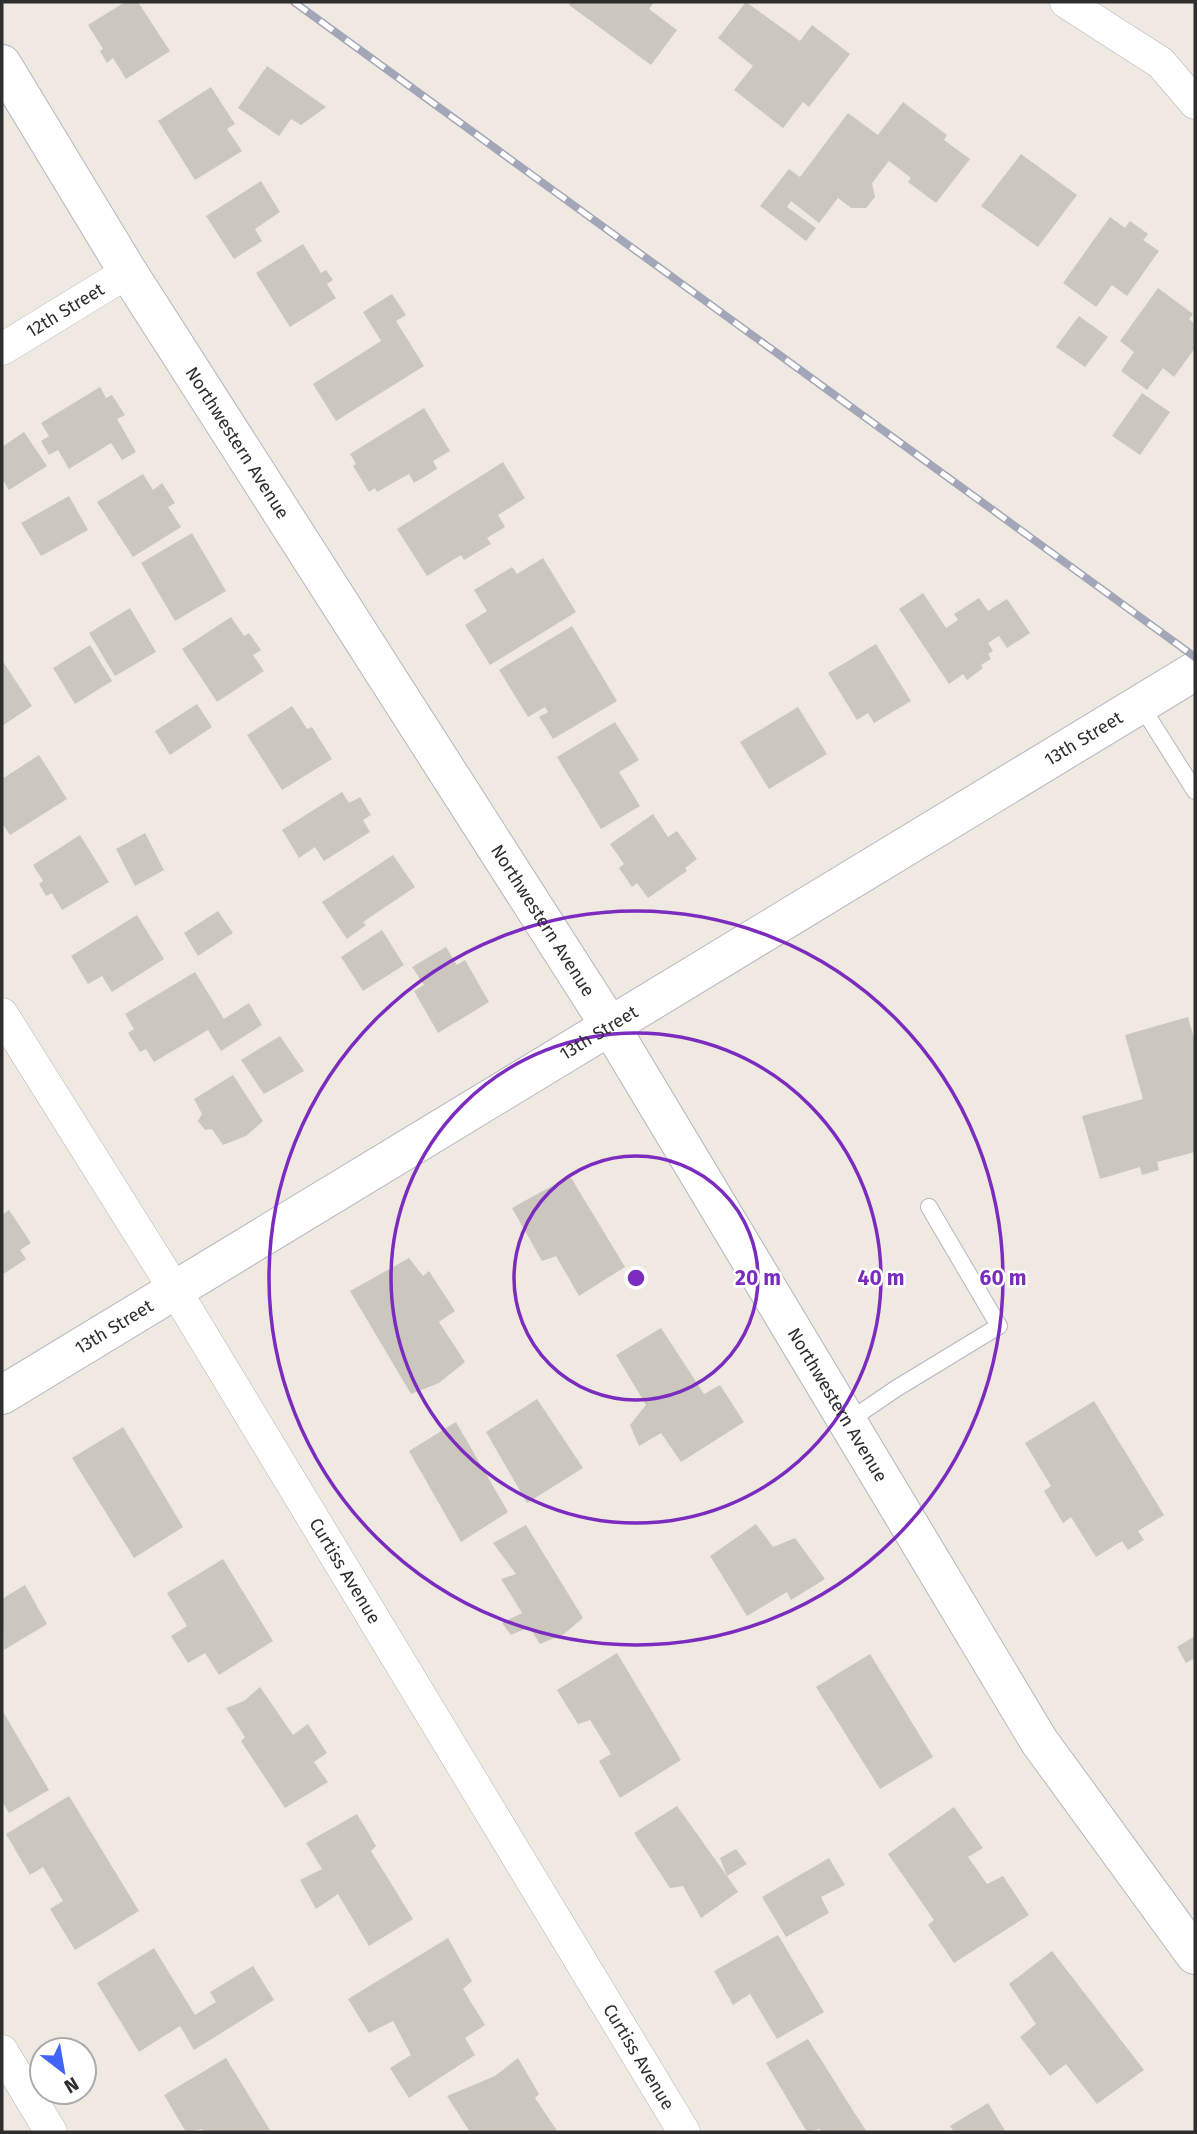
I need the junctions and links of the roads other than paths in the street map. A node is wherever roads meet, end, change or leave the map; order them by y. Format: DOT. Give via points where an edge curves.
graph roads {
  1 [pos="1066,2"];
  2 [pos="2,64"];
  3 [pos="1195,103"];
  4 [pos="128,272"];
  5 [pos="2,349"];
  6 [pos="1195,671"];
  7 [pos="1140,704"];
  8 [pos="1195,791"];
  9 [pos="2,1014"];
  10 [pos="610,1026"];
  11 [pos="929,1207"];
  12 [pos="175,1290"];
  13 [pos="2,1395"];
  14 [pos="848,1422"];
  15 [pos="1195,1955"];
  16 [pos="2,2051"];
  17 [pos="51,2132"];
  18 [pos="684,2132"];
  1 -- 3 [label="street" via="1161,63"];
  2 -- 4 [label="street, Northwestern Avenue"];
  4 -- 5 [label="street, 12th Street"];
  4 -- 10 [label="street, Northwestern Avenue"];
  6 -- 7 [label="street, 13th Street"];
  7 -- 8 [label="lane"];
  7 -- 10 [label="street, 13th Street"];
  9 -- 12 [label="street, Curtiss Avenue"];
  10 -- 12 [label="street, 13th Street"];
  10 -- 14 [label="street, Northwestern Avenue"];
  11 -- 14 [label="lane" via="999,1326"];
  12 -- 13 [label="street, 13th Street"];
  12 -- 18 [label="street, Curtiss Avenue"];
  14 -- 15 [label="street, Northwestern Avenue" via="1039,1741"];
  16 -- 17 [label="street"];
}
